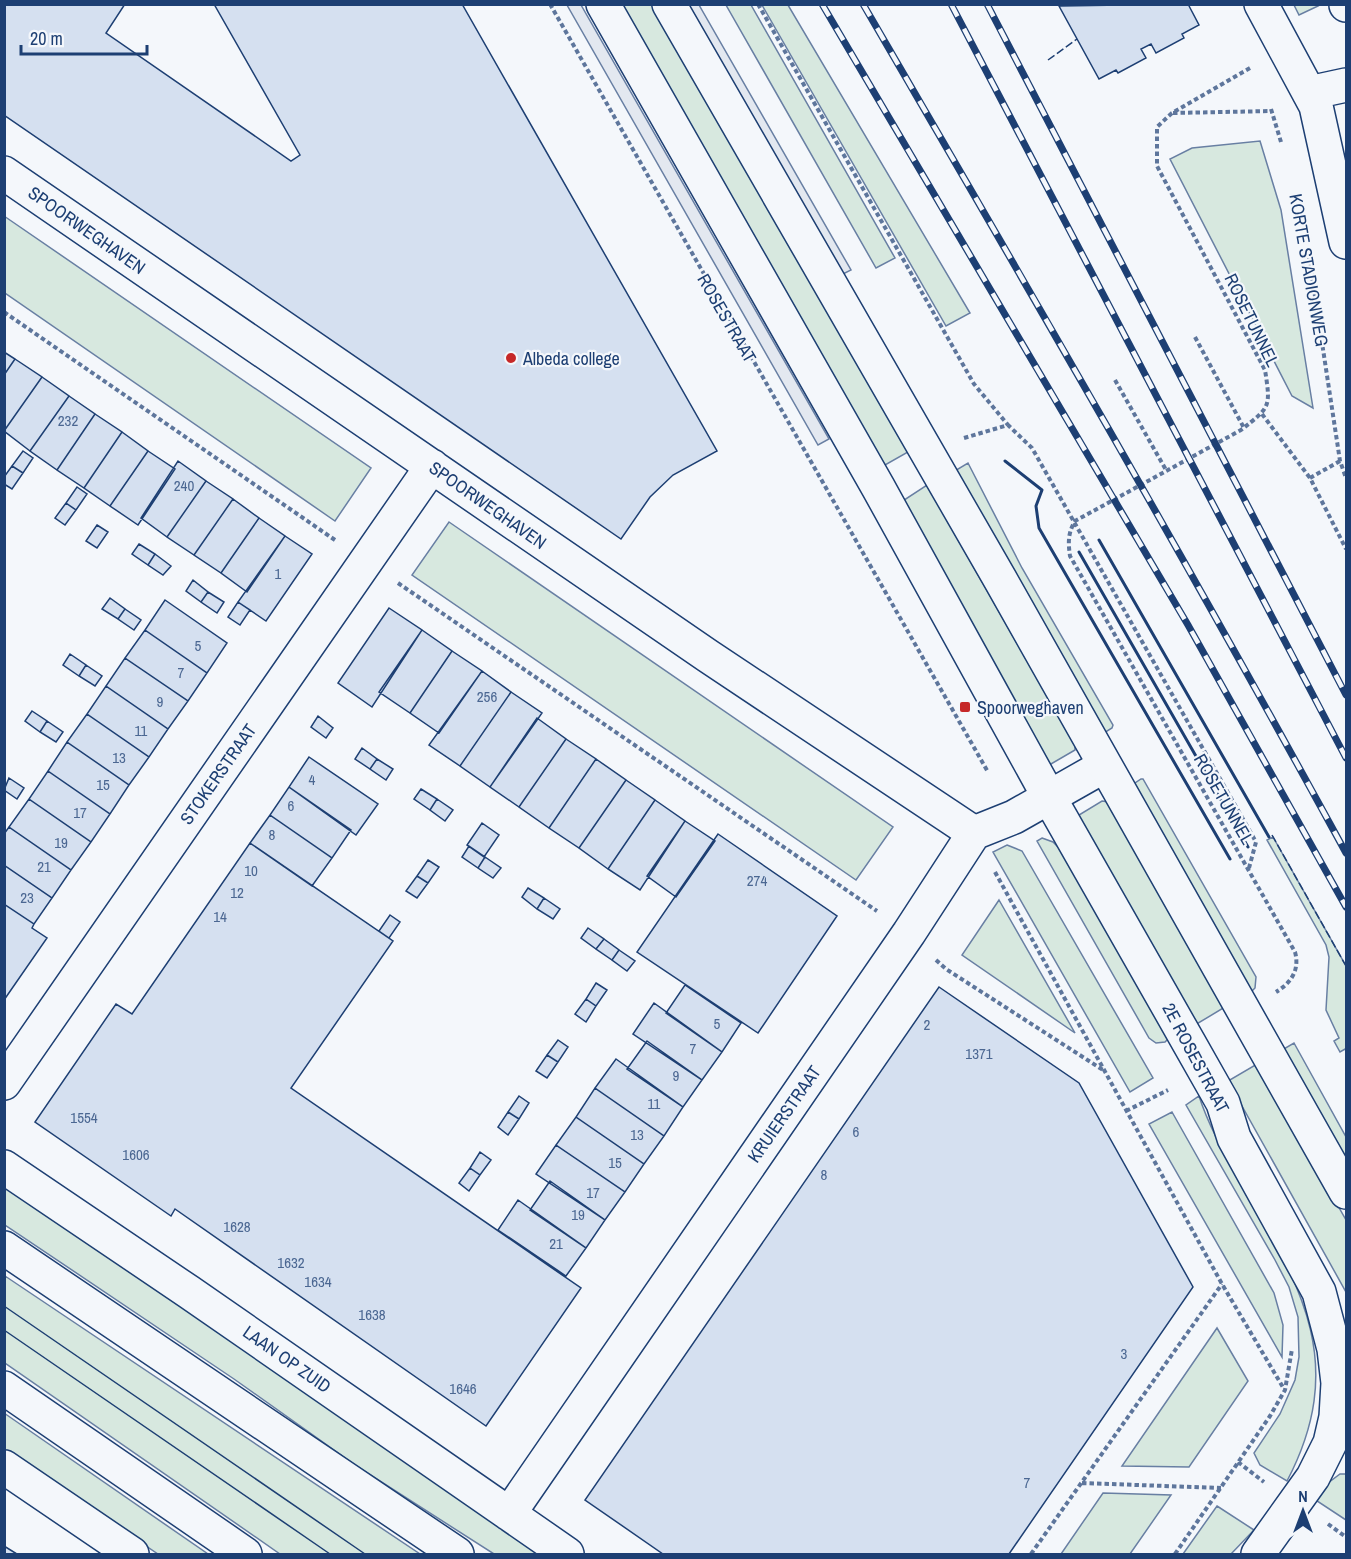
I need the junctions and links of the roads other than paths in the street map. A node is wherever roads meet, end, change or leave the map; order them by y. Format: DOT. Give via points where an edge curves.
graph roads {
  1 [pos="603,4"];
  2 [pos="669,4"];
  3 [pos="1261,4"];
  4 [pos="1347,85"];
  5 [pos="1309,93"];
  6 [pos="4,173"];
  7 [pos="1347,242"];
  8 [pos="432,466"];
  9 [pos="1104,766"];
  10 [pos="1049,797"];
  11 [pos="974,833"];
  12 [pos="4,1083"];
  13 [pos="4,1167"];
  14 [pos="1347,1192"];
  15 [pos="4,1248"];
  16 [pos="4,1388"];
  17 [pos="4,1467"];
  18 [pos="509,1514"];
  19 [pos="132,1554"];
  20 [pos="245,1554"];
  21 [pos="457,1554"];
  22 [pos="567,1554"];
  23 [pos="1258,1554"];
  1 -- 10 [label="street, 2E ROSESTRAAT"];
  2 -- 9 [label="street"];
  3 -- 5 [label="street"];
  4 -- 5 [label="street"];
  5 -- 7 [label="street" via="1316,106"];
  6 -- 8 [label="street, SPOORWEGHAVEN"];
  8 -- 11 [label="street, SPOORWEGHAVEN" via="708,657"];
  8 -- 12 [label="street, STOKERSTRAAT"];
  9 -- 10 [label="street"];
  9 -- 14 [label="street"];
  10 -- 11 [label="street"];
  10 -- 23 [label="street, 2E ROSESTRAAT" via="1223,1103 1234,1138 1319,1292 1338,1383 1330,1443 1313,1477"];
  11 -- 18 [label="street, KRUIERSTRAAT"];
  13 -- 18 [label="street, LAAN OP ZUID"];
  15 -- 21 [label="street"];
  16 -- 20 [label="street"];
  17 -- 19 [label="street"];
  18 -- 22 [label="street, LAAN OP ZUID"];
}
